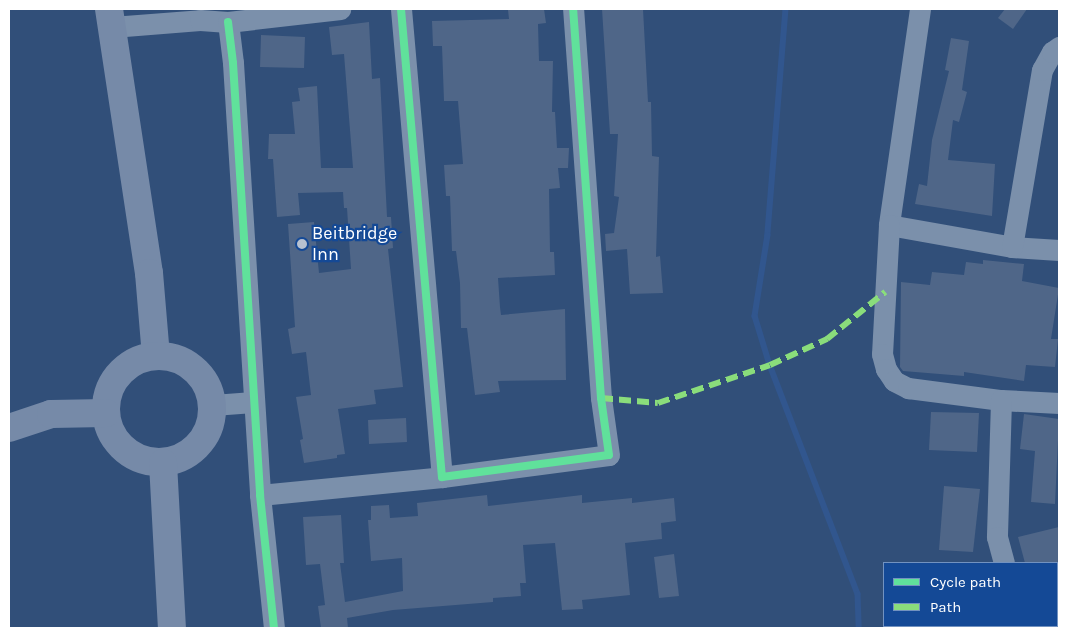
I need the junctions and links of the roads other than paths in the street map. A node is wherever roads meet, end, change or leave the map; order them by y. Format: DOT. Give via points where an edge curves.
graph roads {
  1 [pos="340,9"];
  2 [pos="401,9"];
  3 [pos="573,9"];
  4 [pos="920,9"];
  5 [pos="110,18"];
  6 [pos="228,22"];
  7 [pos="1059,47"];
  8 [pos="889,225"];
  9 [pos="1012,247"];
  10 [pos="1059,250"];
  11 [pos="156,356"];
  12 [pos="1001,400"];
  13 [pos="253,402"];
  14 [pos="1059,403"];
  15 [pos="213,405"];
  16 [pos="106,413"];
  17 [pos="9,428"];
  18 [pos="163,463"];
  19 [pos="442,477"];
  20 [pos="260,495"];
  21 [pos="1004,562"];
  22 [pos="172,628"];
  23 [pos="274,628"];
  1 -- 6 [label="street"];
  2 -- 19 [label="street"];
  3 -- 19 [label="street" via="601,398 609,455"];
  4 -- 8 [label="street"];
  5 -- 6 [label="street"];
  5 -- 11 [label="street" via="149,273"];
  6 -- 13 [label="street"];
  7 -- 9 [label="street" via="1052,52 1042,70"];
  8 -- 9 [label="street"];
  8 -- 12 [label="street" via="882,354 886,369 894,381 908,388"];
  9 -- 10 [label="street"];
  11 -- 15 [label="street" via="179,360 199,373 211,394"];
  11 -- 16 [label="street" via="133,363 119,375 110,390"];
  12 -- 14 [label="street"];
  12 -- 21 [label="street" via="997,537"];
  13 -- 15 [label="street"];
  13 -- 20 [label="street"];
  15 -- 18 [label="street" via="209,429 200,444 186,456"];
  16 -- 17 [label="street" via="51,414"];
  16 -- 18 [label="street" via="113,436 129,454 145,461"];
  18 -- 22 [label="street"];
  19 -- 20 [label="street"];
  20 -- 23 [label="street"];
}
